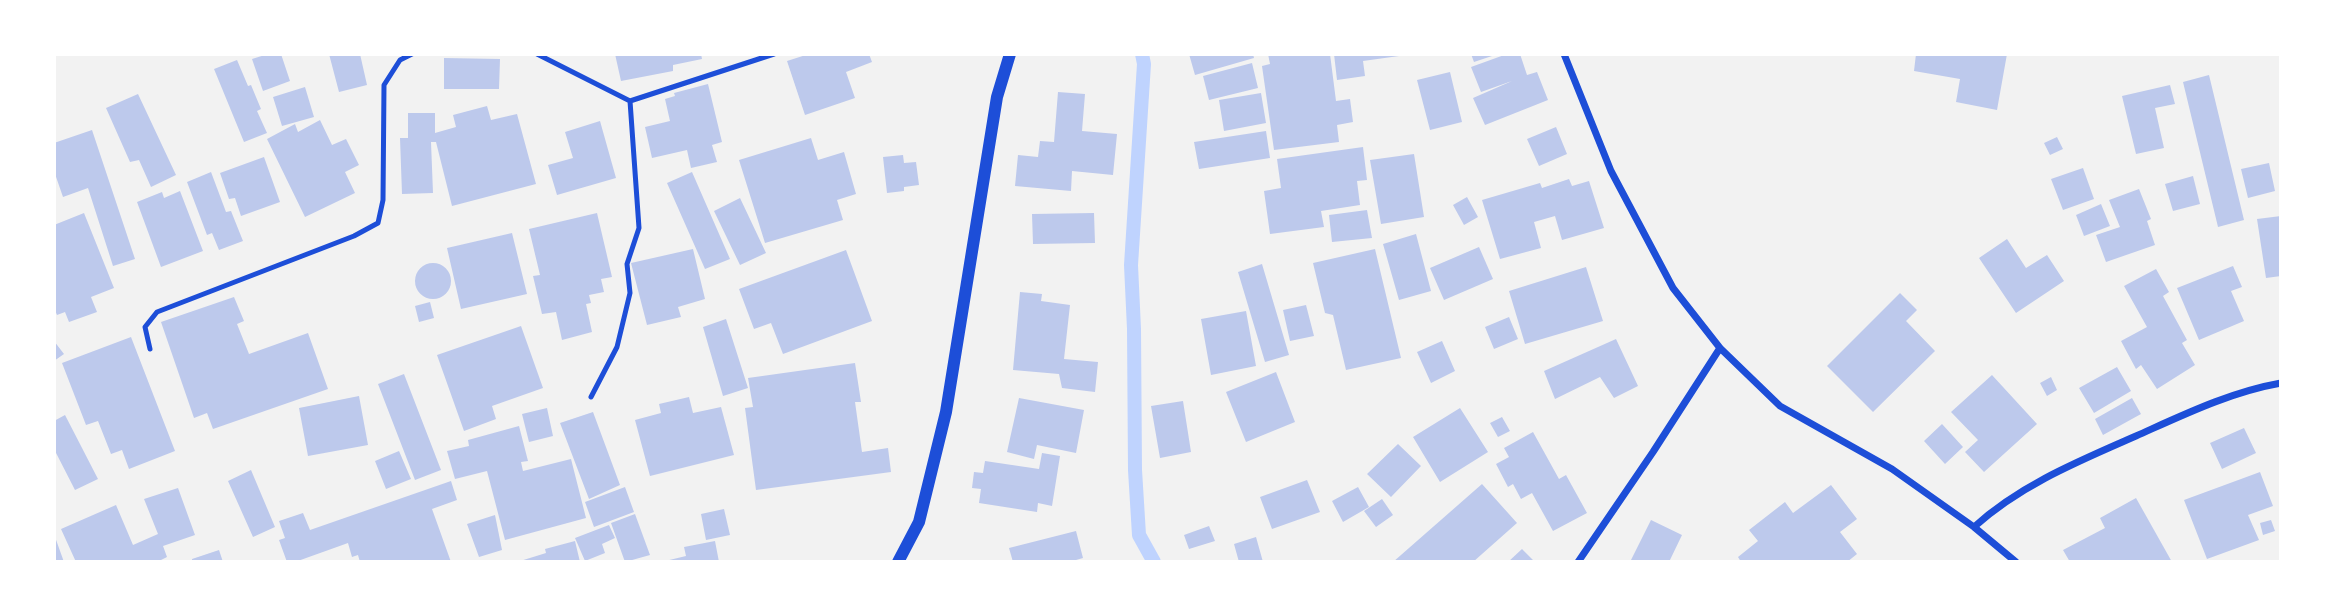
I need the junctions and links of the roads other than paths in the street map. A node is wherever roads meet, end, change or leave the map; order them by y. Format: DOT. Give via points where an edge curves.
graph roads {
  1 [pos="412,54"];
  2 [pos="537,54"];
  3 [pos="774,54"];
  4 [pos="1010,54"];
  5 [pos="1564,54"];
  6 [pos="630,101"];
  7 [pos="1720,348"];
  8 [pos="150,349"];
  9 [pos="2281,383"];
  10 [pos="591,397"];
  11 [pos="1974,527"];
  12 [pos="898,562"];
  13 [pos="1578,562"];
  14 [pos="2015,562"];
  1 -- 8 [label="lane" via="400,60 384,85 383,200 378,223 157,312 145,327"];
  2 -- 6 [label="lane"];
  3 -- 6 [label="lane"];
  4 -- 12 [label="street" via="997,97 946,412 919,522"];
  5 -- 7 [label="street" via="1611,171 1673,288"];
  6 -- 10 [label="lane" via="639,228 627,264 631,293 617,347"];
  7 -- 11 [label="street" via="1780,406 1892,469"];
  7 -- 13 [label="street"];
  9 -- 11 [label="street" via="2252,388 2189,412 2058,471"];
  11 -- 14 [label="street"];
}
